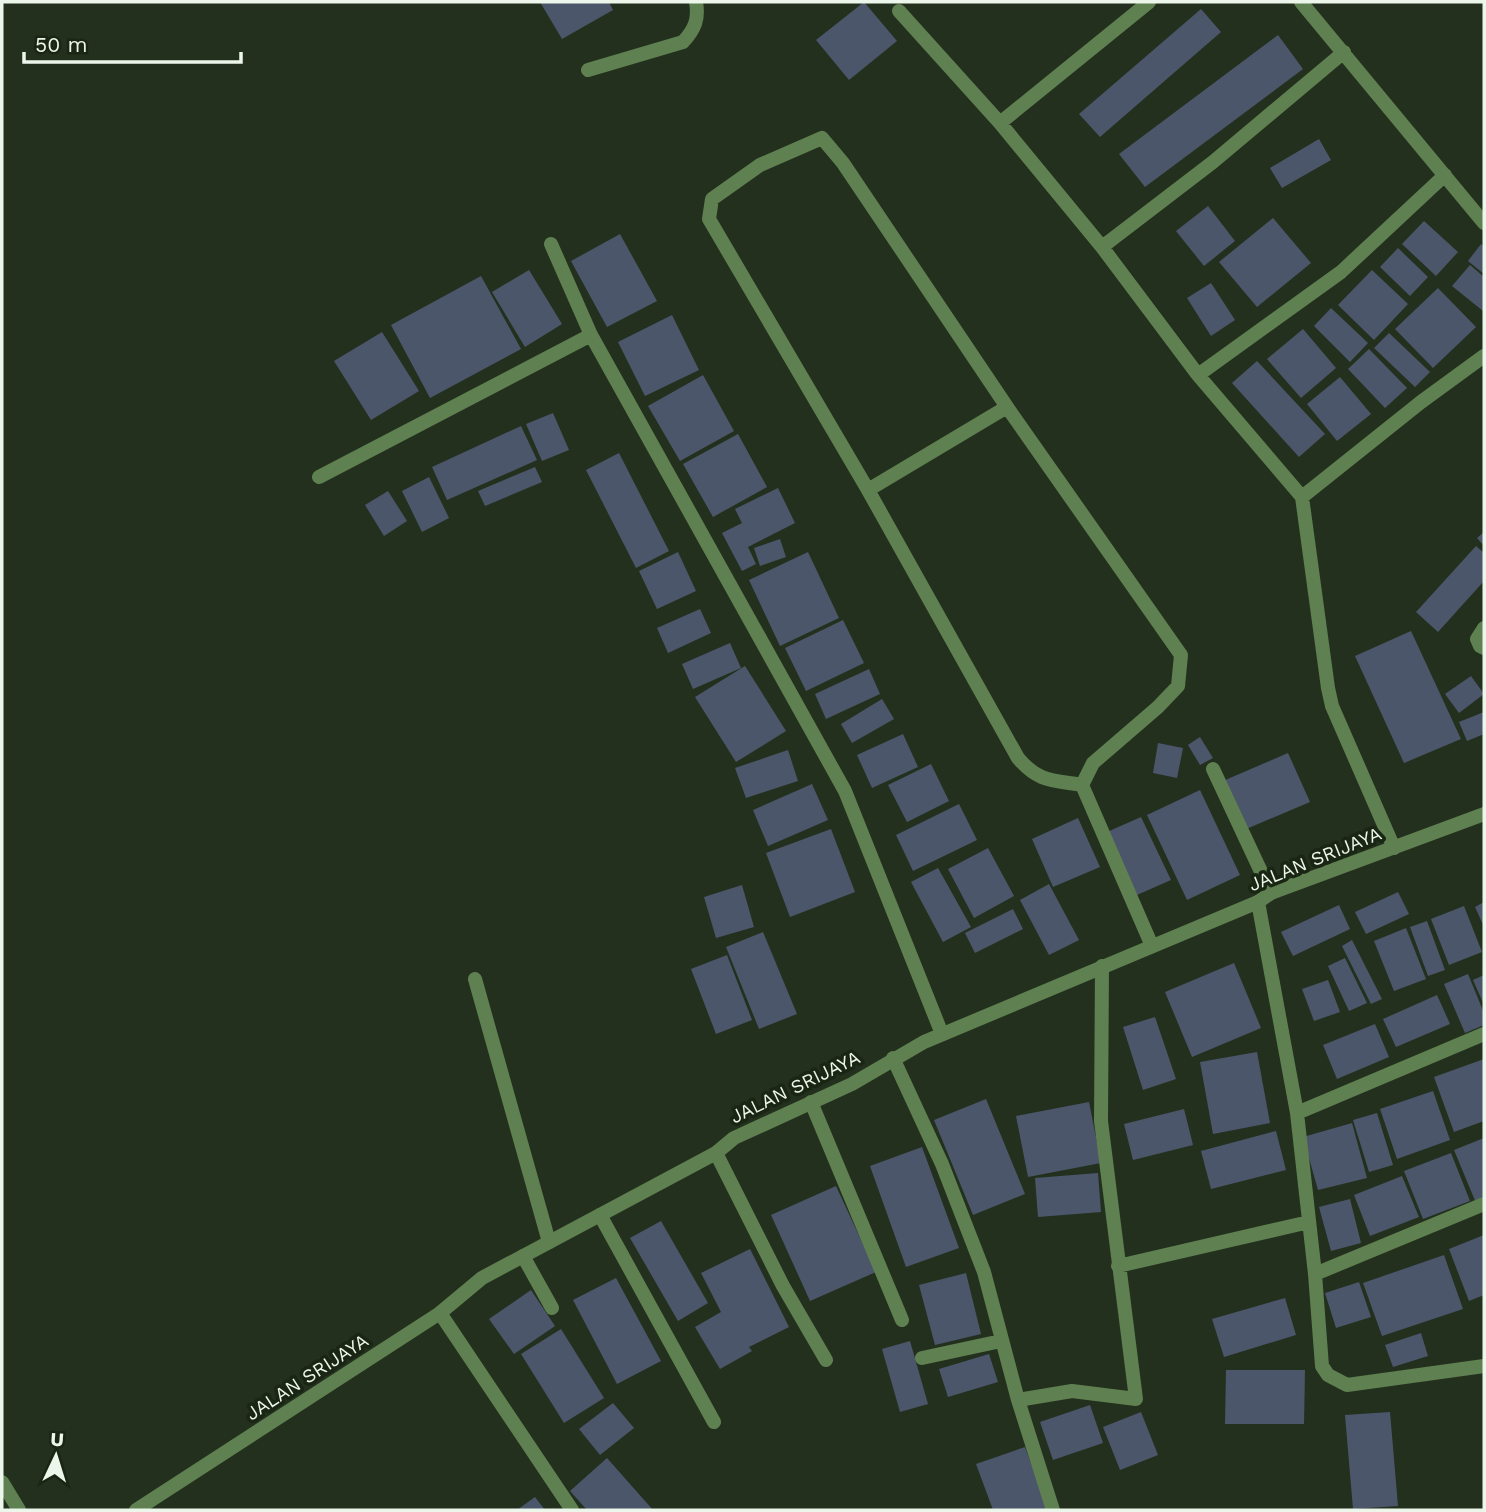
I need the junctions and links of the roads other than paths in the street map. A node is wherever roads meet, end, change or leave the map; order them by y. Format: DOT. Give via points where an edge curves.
graph roads {
  1 [pos="696,2"];
  2 [pos="1149,2"];
  3 [pos="1301,2"];
  4 [pos="899,11"];
  5 [pos="1344,52"];
  6 [pos="588,69"];
  7 [pos="1000,123"];
  8 [pos="1444,175"];
  9 [pos="1484,223"];
  10 [pos="551,244"];
  11 [pos="1102,247"];
  12 [pos="590,335"];
  13 [pos="1484,356"];
  14 [pos="1198,375"];
  15 [pos="1007,407"];
  16 [pos="319,477"];
  17 [pos="868,491"];
  18 [pos="1302,497"];
  19 [pos="1484,628"];
  20 [pos="1484,648"];
  21 [pos="1213,769"];
  22 [pos="1082,785"];
  23 [pos="1484,814"];
  24 [pos="1394,848"];
  25 [pos="1271,893"];
  26 [pos="1258,902"];
  27 [pos="1152,946"];
  28 [pos="1102,966"];
  29 [pos="475,979"];
  30 [pos="942,1034"];
  31 [pos="1484,1034"];
  32 [pos="893,1058"];
  33 [pos="811,1102"];
  34 [pos="1297,1113"];
  35 [pos="716,1153"];
  36 [pos="1484,1204"];
  37 [pos="600,1215"];
  38 [pos="1309,1223"];
  39 [pos="549,1242"];
  40 [pos="523,1256"];
  41 [pos="1118,1266"];
  42 [pos="1315,1274"];
  43 [pos="552,1308"];
  44 [pos="440,1313"];
  45 [pos="902,1320"];
  46 [pos="1001,1341"];
  47 [pos="922,1358"];
  48 [pos="825,1360"];
  49 [pos="1484,1366"];
  50 [pos="1018,1400"];
  51 [pos="714,1422"];
  52 [pos="2,1482"];
  53 [pos="19,1510"];
  54 [pos="136,1510"];
  55 [pos="572,1510"];
  56 [pos="1053,1510"];
  1 -- 6 [label="street" via="697,21 683,42"];
  2 -- 7 [label="street"];
  3 -- 5 [label="street"];
  4 -- 7 [label="street"];
  5 -- 8 [label="street"];
  5 -- 11 [label="street"];
  7 -- 11 [label="street"];
  8 -- 9 [label="street"];
  8 -- 14 [label="street" via="1341,272"];
  10 -- 12 [label="street"];
  11 -- 14 [label="street"];
  12 -- 16 [label="street"];
  12 -- 30 [label="street" via="845,791"];
  13 -- 18 [label="street"];
  14 -- 18 [label="street"];
  15 -- 17 [label="street"];
  15 -- 17 [label="street" via="822,138 760,165 712,199 709,219"];
  15 -- 22 [label="street" via="1181,655 1178,686 1093,763"];
  17 -- 22 [label="street" via="1018,758 1030,772"];
  18 -- 24 [label="street" via="1332,706"];
  19 -- 20 [label="street" via="1477,639"];
  21 -- 25 [label="street"];
  22 -- 27 [label="street"];
  23 -- 24 [label="street, JALAN SRIJAYA"];
  24 -- 25 [label="street, JALAN SRIJAYA"];
  25 -- 26 [label="street, JALAN SRIJAYA"];
  26 -- 27 [label="street, JALAN SRIJAYA"];
  26 -- 34 [label="street"];
  27 -- 28 [label="street, JALAN SRIJAYA"];
  28 -- 30 [label="street, JALAN SRIJAYA"];
  28 -- 41 [label="street" via="1101,1121"];
  29 -- 39 [label="street"];
  30 -- 32 [label="street, JALAN SRIJAYA"];
  31 -- 34 [label="street"];
  32 -- 33 [label="street, JALAN SRIJAYA" via="852,1084"];
  32 -- 46 [label="street" via="942,1164 984,1272"];
  33 -- 35 [label="street, JALAN SRIJAYA" via="734,1138"];
  33 -- 45 [label="street"];
  34 -- 38 [label="street"];
  35 -- 37 [label="street, JALAN SRIJAYA"];
  35 -- 48 [label="street"];
  36 -- 42 [label="street"];
  37 -- 39 [label="street, JALAN SRIJAYA"];
  37 -- 51 [label="street"];
  38 -- 41 [label="street"];
  38 -- 42 [label="street"];
  39 -- 40 [label="street, JALAN SRIJAYA"];
  40 -- 43 [label="street"];
  40 -- 44 [label="street, JALAN SRIJAYA" via="482,1278"];
  41 -- 50 [label="street" via="1136,1399 1072,1391"];
  42 -- 49 [label="street" via="1322,1366 1336,1381 1347,1385"];
  44 -- 54 [label="street, JALAN SRIJAYA"];
  44 -- 55 [label="street"];
  46 -- 47 [label="street"];
  46 -- 50 [label="street"];
  50 -- 56 [label="street"];
  52 -- 53 [label="street"];
}
